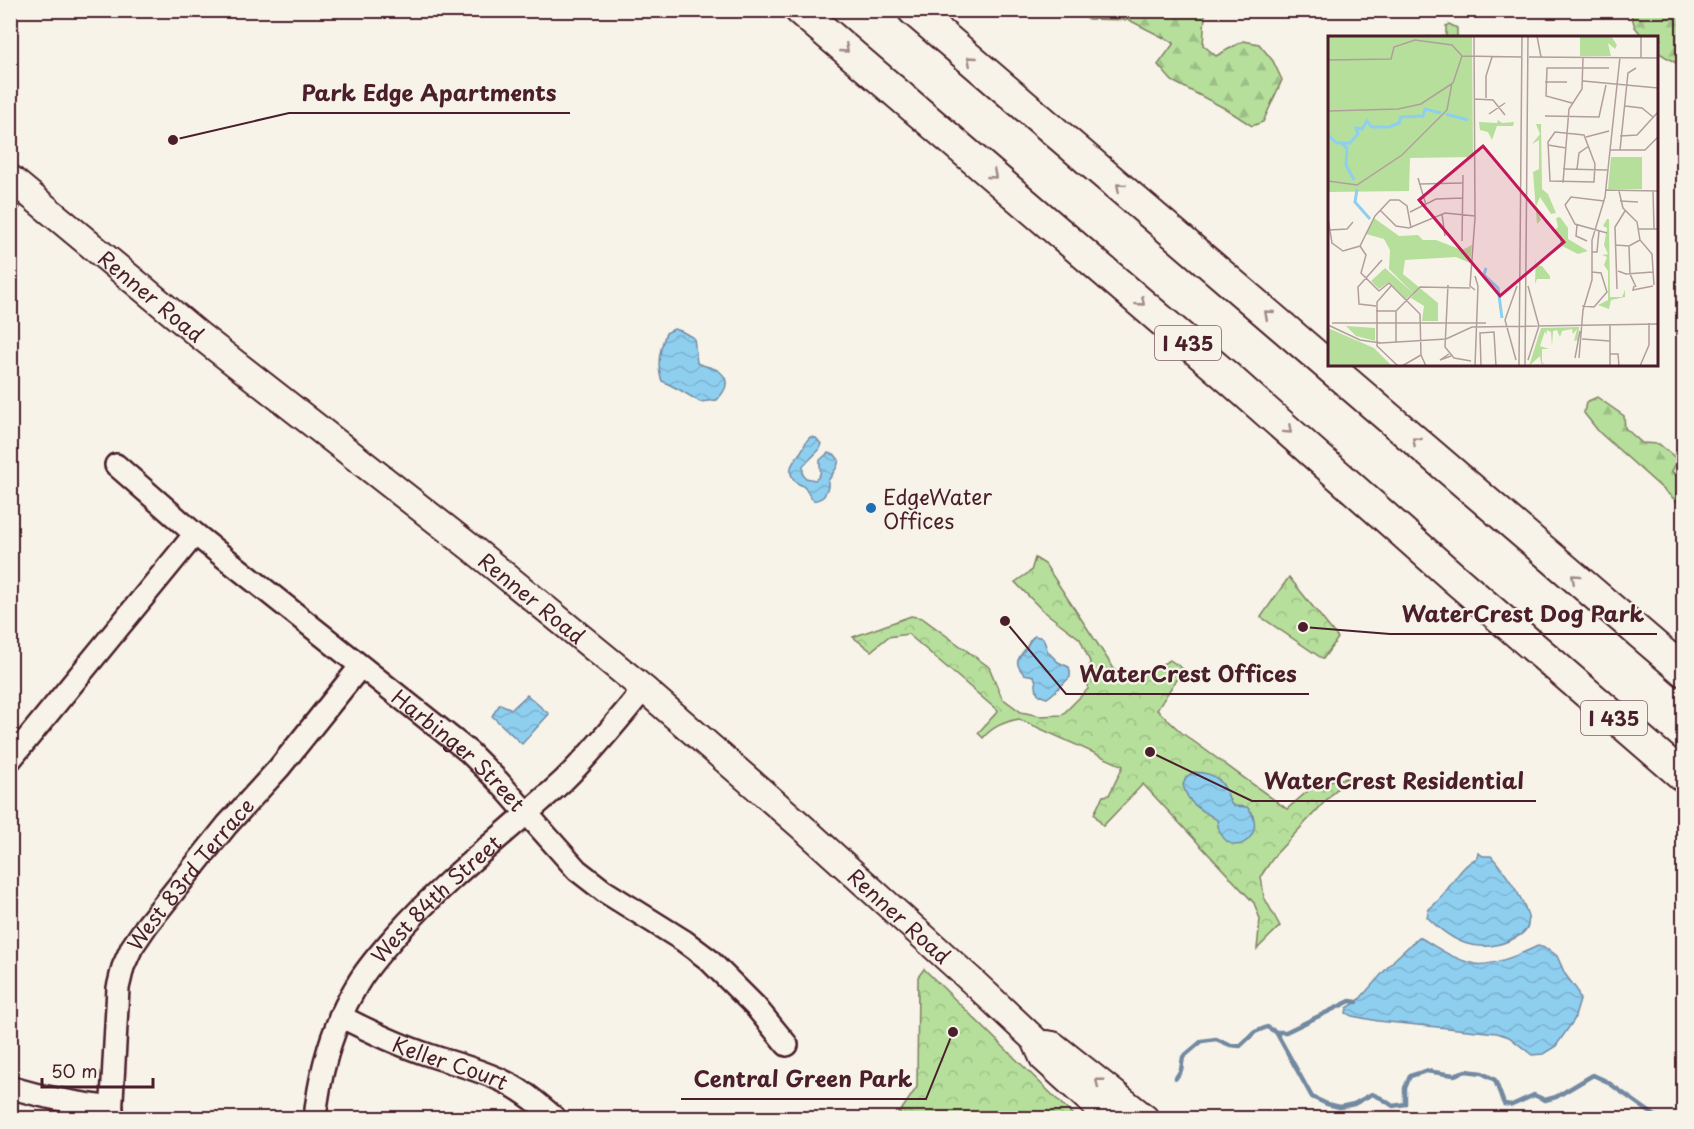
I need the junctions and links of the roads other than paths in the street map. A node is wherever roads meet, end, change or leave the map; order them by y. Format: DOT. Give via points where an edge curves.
graph roads {
  1 [pos="800,10"];
  2 [pos="913,10"];
  3 [pos="10,178"];
  4 [pos="1328,366"];
  5 [pos="1328,366"];
  6 [pos="116,465"];
  7 [pos="195,534"];
  8 [pos="360,667"];
  9 [pos="1683,670"];
  10 [pos="644,689"];
  11 [pos="1656,754"];
  12 [pos="10,760"];
  13 [pos="1683,777"];
  14 [pos="1683,791"];
  15 [pos="527,814"];
  16 [pos="340,1016"];
  17 [pos="1035,1040"];
  18 [pos="787,1045"];
  19 [pos="10,1087"];
  20 [pos="112,1113"];
  21 [pos="315,1119"];
  22 [pos="555,1119"];
  23 [pos="1109,1119"];
  24 [pos="1145,1119"];
  1 -- 11 [label="highway, I 435, one-way" via="1222,372"];
  5 -- 2 [label="highway, one-way"];
  3 -- 10 [label="main road, Renner Road"];
  9 -- 4 [label="highway, one-way"];
  6 -- 7 [label="street, Harbinger Street"];
  7 -- 8 [label="street, Harbinger Street"];
  7 -- 12 [label="street"];
  8 -- 15 [label="street, Harbinger Street" via="469,752"];
  8 -- 20 [label="street, West 83rd Terrace" via="132,947 118,988"];
  10 -- 15 [label="street, West 84th Street" via="598,743"];
  10 -- 17 [label="main road, Renner Road" via="809,833"];
  11 -- 13 [label="highway, I 435"];
  11 -- 14 [label="highway"];
  15 -- 16 [label="street, West 84th Street" via="416,912 376,957"];
  15 -- 18 [label="street, Harbinger Street" via="577,870 708,959"];
  16 -- 21 [label="street, West 84th Street" via="326,1054"];
  16 -- 22 [label="street, Keller Court" via="384,1039 508,1083 530,1096"];
  17 -- 23 [label="main road, Renner Road" via="1043,1058"];
  24 -- 17 [label="main road, Renner Road, one-way" via="1053,1045"];
  19 -- 20 [label="street"];
}
